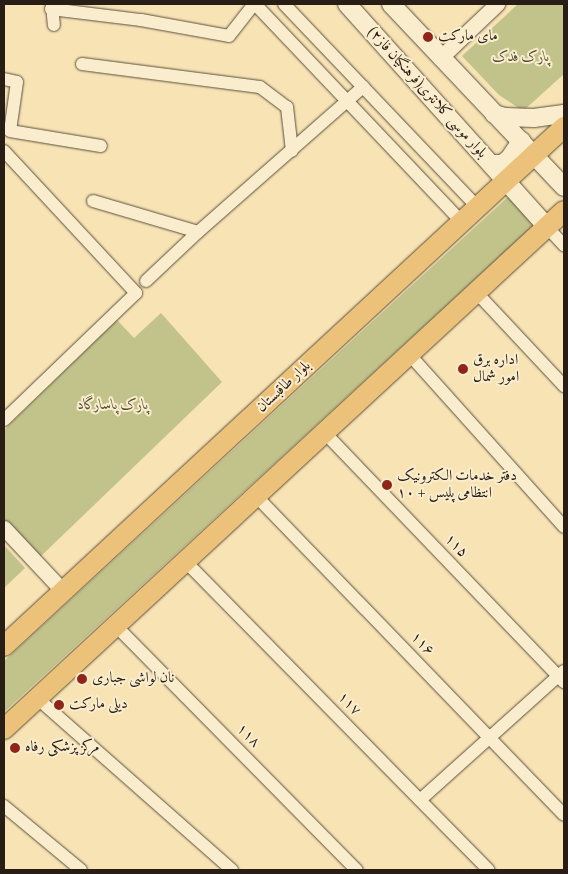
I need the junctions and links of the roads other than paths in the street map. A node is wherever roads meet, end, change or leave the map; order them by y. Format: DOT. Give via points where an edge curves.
graph roads {
  1 [pos="254,4"];
  2 [pos="284,4"];
  3 [pos="347,4"];
  4 [pos="391,4"];
  5 [pos="497,4"];
  6 [pos="52,6"];
  7 [pos="54,25"];
  8 [pos="440,58"];
  9 [pos="82,64"];
  10 [pos="4,79"];
  11 [pos="363,87"];
  12 [pos="348,102"];
  13 [pos="494,114"];
  14 [pos="564,114"];
  15 [pos="564,127"];
  16 [pos="521,141"];
  17 [pos="101,146"];
  18 [pos="4,151"];
  19 [pos="292,151"];
  20 [pos="535,155"];
  21 [pos="491,164"];
  22 [pos="507,182"];
  23 [pos="564,187"];
  24 [pos="93,201"];
  25 [pos="478,208"];
  26 [pos="564,211"];
  27 [pos="462,222"];
  28 [pos="547,226"];
  29 [pos="198,232"];
  30 [pos="564,245"];
  31 [pos="146,281"];
  32 [pos="476,292"];
  33 [pos="409,354"];
  34 [pos="564,386"];
  35 [pos="4,420"];
  36 [pos="324,432"];
  37 [pos="256,496"];
  38 [pos="564,527"];
  39 [pos="4,528"];
  40 [pos="185,561"];
  41 [pos="63,591"];
  42 [pos="116,626"];
  43 [pos="4,646"];
  44 [pos="562,676"];
  45 [pos="37,698"];
  46 [pos="4,729"];
  47 [pos="490,738"];
  48 [pos="420,800"];
  49 [pos="4,806"];
  50 [pos="564,815"];
  51 [pos="82,870"];
  52 [pos="232,870"];
  53 [pos="357,870"];
  54 [pos="489,870"];
  1 -- 6 [label="street" via="229,36"];
  1 -- 12 [label="street"];
  2 -- 11 [label="street"];
  3 -- 21 [label="main road, بلوار موسی کلانتری(فرهنگیان فاز۲)"];
  4 -- 8 [label="main road"];
  5 -- 8 [label="street"];
  6 -- 7 [label="street"];
  8 -- 13 [label="main road"];
  9 -- 19 [label="street" via="260,87 287,107"];
  10 -- 17 [label="street" via="17,82 10,131"];
  11 -- 12 [label="street"];
  11 -- 25 [label="street"];
  12 -- 19 [label="street"];
  12 -- 27 [label="street"];
  13 -- 14 [label="main road" via="534,118"];
  13 -- 16 [label="main road"];
  15 -- 20 [label="main road, بلوار طاقبستان"];
  16 -- 20 [label="main road"];
  16 -- 21 [label="main road" via="509,159 502,164"];
  18 -- 35 [label="street" via="136,293"];
  19 -- 29 [label="street"];
  20 -- 22 [label="main road, بلوار طاقبستان"];
  20 -- 23 [label="main road"];
  21 -- 22 [label="main road, بلوار موسی کلانتری(فرهنگیان فاز۲)"];
  22 -- 25 [label="main road, بلوار طاقبستان"];
  22 -- 28 [label="main road, بلوار موسی کلانتری(فرهنگیان فاز۲)"];
  24 -- 29 [label="street"];
  25 -- 27 [label="main road, بلوار طاقبستان"];
  26 -- 28 [label="main road"];
  27 -- 41 [label="main road, بلوار طاقبستان"];
  28 -- 30 [label="street"];
  28 -- 32 [label="main road"];
  29 -- 31 [label="street"];
  32 -- 33 [label="main road"];
  32 -- 34 [label="street"];
  33 -- 36 [label="main road"];
  33 -- 38 [label="street"];
  36 -- 37 [label="main road"];
  36 -- 44 [label="street, ۱۱۵"];
  37 -- 40 [label="main road"];
  37 -- 47 [label="street, ۱۱۶"];
  39 -- 41 [label="street"];
  40 -- 42 [label="main road"];
  40 -- 48 [label="street, ۱۱۷"];
  41 -- 43 [label="main road, بلوار طاقبستان"];
  42 -- 45 [label="main road"];
  42 -- 53 [label="street, ۱۱۸"];
  44 -- 47 [label="street"];
  45 -- 46 [label="main road"];
  45 -- 52 [label="street"];
  47 -- 48 [label="street"];
  47 -- 50 [label="street, ۱۱۶"];
  48 -- 54 [label="street, ۱۱۷"];
  49 -- 51 [label="street"];
}
